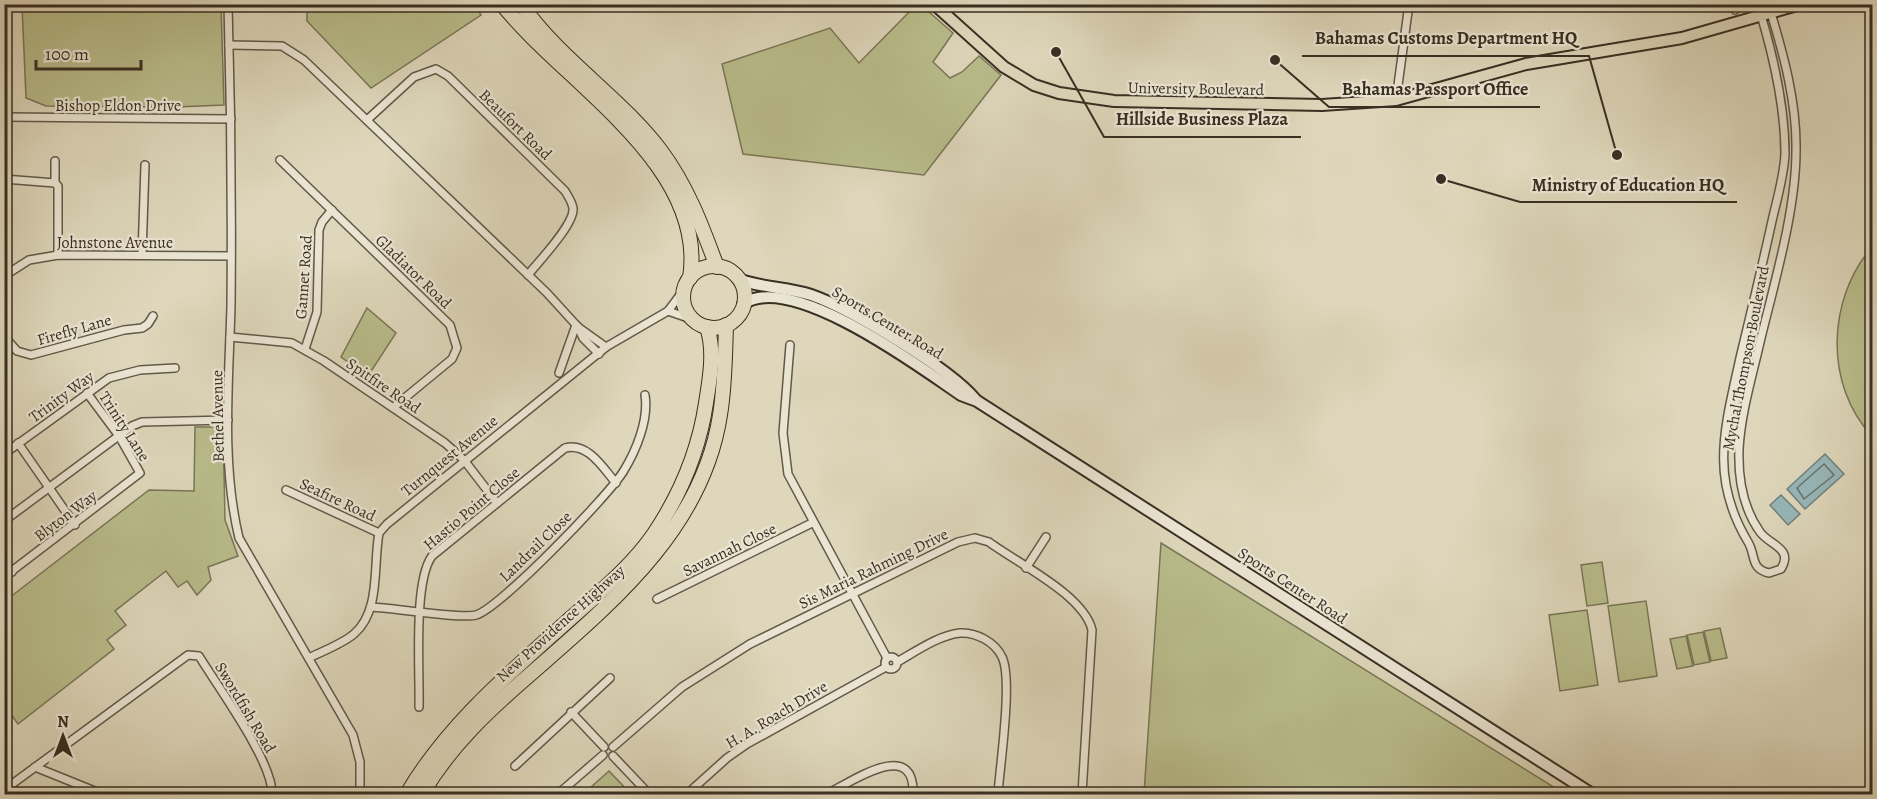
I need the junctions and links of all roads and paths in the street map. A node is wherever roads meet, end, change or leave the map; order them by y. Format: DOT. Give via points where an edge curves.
graph roads {
  1 [pos="228,4"];
  2 [pos="502,4"];
  3 [pos="521,4"];
  4 [pos="934,4"];
  5 [pos="1409,4"];
  6 [pos="1800,4"];
  7 [pos="1766,14"];
  8 [pos="229,45"];
  9 [pos="1396,100"];
  10 [pos="4,117"];
  11 [pos="231,119"];
  12 [pos="367,120"];
  13 [pos="280,160"];
  14 [pos="55,161"];
  15 [pos="145,165"];
  16 [pos="4,179"];
  17 [pos="55,183"];
  18 [pos="332,210"];
  19 [pos="58,255"];
  20 [pos="142,255"];
  21 [pos="231,256"];
  22 [pos="717,267"];
  23 [pos="528,275"];
  24 [pos="4,276"];
  25 [pos="690,278"];
  26 [pos="738,279"];
  27 [pos="684,291"];
  28 [pos="743,304"];
  29 [pos="668,311"];
  30 [pos="153,316"];
  31 [pos="694,320"];
  32 [pos="726,325"];
  33 [pos="577,326"];
  34 [pos="707,327"];
  35 [pos="4,336"];
  36 [pos="230,337"];
  37 [pos="790,345"];
  38 [pos="606,347"];
  39 [pos="305,349"];
  40 [pos="599,354"];
  41 [pos="175,368"];
  42 [pos="559,374"];
  43 [pos="87,393"];
  44 [pos="645,395"];
  45 [pos="977,401"];
  46 [pos="395,406"];
  47 [pos="228,420"];
  48 [pos="119,436"];
  49 [pos="18,443"];
  50 [pos="4,454"];
  51 [pos="465,460"];
  52 [pos="140,473"];
  53 [pos="616,483"];
  54 [pos="49,486"];
  55 [pos="286,490"];
  56 [pos="497,503"];
  57 [pos="4,521"];
  58 [pos="812,523"];
  59 [pos="75,525"];
  60 [pos="379,533"];
  61 [pos="1046,537"];
  62 [pos="4,562"];
  63 [pos="1026,568"];
  64 [pos="12,572"];
  65 [pos="4,577"];
  66 [pos="852,593"];
  67 [pos="657,599"];
  68 [pos="372,607"];
  69 [pos="420,610"];
  70 [pos="309,658"];
  71 [pos="887,658"];
  72 [pos="897,662"];
  73 [pos="886,667"];
  74 [pos="610,678"];
  75 [pos="419,707"];
  76 [pos="571,712"];
  77 [pos="604,747"];
  78 [pos="613,747"];
  79 [pos="603,755"];
  80 [pos="613,756"];
  81 [pos="515,766"];
  82 [pos="35,767"];
  83 [pos="4,790"];
  84 [pos="102,795"];
  85 [pos="272,795"];
  86 [pos="360,795"];
  87 [pos="407,795"];
  88 [pos="422,795"];
  89 [pos="558,795"];
  90 [pos="649,795"];
  91 [pos="687,795"];
  92 [pos="827,795"];
  93 [pos="913,795"];
  94 [pos="998,795"];
  95 [pos="1082,795"];
  96 [pos="1592,795"];
  1 -- 8 [label="street, Bethel Avenue"];
  2 -- 25 [label="highway" via="530,38 620,122 659,169 685,221 693,255"];
  3 -- 22 [label="highway" via="544,34 661,151 695,210"];
  4 -- 9 [label="main road, University Boulevard" via="1004,67 1034,85 1059,93 1114,101 1242,104 1322,105"];
  5 -- 9 [label="street"];
  6 -- 7 [label="main road, University Boulevard"];
  7 -- 7 [label="street, Mychal Thompson Boulevard" via="1792,101 1796,153 1789,209 1739,459 1742,490 1752,518 1766,539 1784,553 1781,568 1769,573 1754,564 1750,545 1726,491 1722,460 1726,420 1785,153"];
  7 -- 9 [label="main road, University Boulevard" via="1682,38 1485,73"];
  8 -- 11 [label="street, Bethel Avenue"];
  8 -- 12 [label="street" via="270,45 290,50"];
  10 -- 11 [label="street, Bishop Eldon Drive"];
  11 -- 21 [label="street, Bethel Avenue"];
  12 -- 23 [label="street"];
  12 -- 23 [label="street, Beaufort Road" via="414,77 436,69 448,76 570,200 574,210 570,222"];
  13 -- 18 [label="street, Gladiator Road"];
  14 -- 17 [label="street"];
  15 -- 20 [label="street"];
  16 -- 17 [label="street"];
  17 -- 19 [label="street" via="60,191"];
  18 -- 39 [label="street, Gannet Road" via="319,230 317,312"];
  18 -- 46 [label="street, Gladiator Road" via="450,325 456,339 452,359"];
  19 -- 20 [label="street, Johnstone Avenue"];
  19 -- 24 [label="street, Johnstone Avenue" via="29,260"];
  20 -- 21 [label="street, Johnstone Avenue"];
  21 -- 36 [label="street, Bethel Avenue"];
  22 -- 25 [label="highway" via="703,268"];
  22 -- 26 [label="highway"];
  23 -- 33 [label="street"];
  25 -- 27 [label="highway"];
  26 -- 28 [label="highway" via="744,291"];
  26 -- 45 [label="main road, Sports Center Road" via="808,294 852,314 967,389"];
  27 -- 29 [label="street"];
  27 -- 31 [label="highway" via="685,307"];
  28 -- 32 [label="highway" via="738,316"];
  28 -- 45 [label="main road, Sports Center Road" via="756,298 776,297 829,312 961,395"];
  29 -- 31 [label="street"];
  29 -- 38 [label="street, Turnquest Avenue"];
  30 -- 35 [label="street, Firefly Lane" via="145,327 31,355 16,351"];
  31 -- 34 [label="highway"];
  32 -- 34 [label="highway"];
  32 -- 88 [label="highway, New Providence Highway" via="725,377 718,428 685,511 667,540 609,605 471,729 440,765"];
  33 -- 38 [label="street"];
  33 -- 40 [label="street"];
  33 -- 42 [label="street"];
  34 -- 87 [label="highway, New Providence Highway" via="711,342 710,379 699,435 683,480 653,535 598,594 455,727"];
  36 -- 39 [label="street, Spitfire Road" via="277,340"];
  36 -- 47 [label="street, Bethel Avenue"];
  37 -- 58 [label="street" via="783,447 788,474"];
  38 -- 40 [label="street, Turnquest Avenue"];
  39 -- 46 [label="street, Spitfire Road"];
  40 -- 51 [label="street, Turnquest Avenue"];
  41 -- 43 [label="street, Trinity Way" via="118,374"];
  43 -- 48 [label="street, Trinity Lane"];
  43 -- 49 [label="street, Trinity Way"];
  44 -- 53 [label="street, Landrail Close" via="641,430"];
  45 -- 96 [label="main road, Sports Center Road"];
  46 -- 51 [label="street, Spitfire Road"];
  47 -- 48 [label="street" via="141,422"];
  47 -- 70 [label="street, Bethel Avenue" via="232,511 239,538"];
  48 -- 52 [label="street, Trinity Lane"];
  48 -- 54 [label="street"];
  49 -- 50 [label="street, Trinity Way"];
  49 -- 54 [label="street"];
  51 -- 56 [label="street, Spitfire Road"];
  51 -- 60 [label="street, Turnquest Avenue"];
  52 -- 59 [label="street, Blyton Way"];
  53 -- 56 [label="street, Hastio Point Close" via="591,455 570,446"];
  53 -- 69 [label="street, Landrail Close" via="487,610 471,616"];
  54 -- 57 [label="street"];
  54 -- 59 [label="street"];
  55 -- 60 [label="street, Seafire Road"];
  56 -- 69 [label="street, Hastio Point Close" via="429,560 424,569"];
  58 -- 66 [label="street"];
  58 -- 67 [label="street, Savannah Close"];
  59 -- 64 [label="street, Blyton Way"];
  60 -- 68 [label="street"];
  61 -- 63 [label="street"];
  62 -- 64 [label="street"];
  63 -- 66 [label="street, Sis Maria Rahming Drive" via="989,542 966,539"];
  63 -- 95 [label="street, Sis Maria Rahming Drive" via="1074,601 1092,630"];
  64 -- 65 [label="street, Blyton Way"];
  66 -- 71 [label="street"];
  66 -- 78 [label="street, Sis Maria Rahming Drive" via="700,673"];
  68 -- 69 [label="street, Landrail Close"];
  68 -- 70 [label="street" via="354,634"];
  69 -- 75 [label="street, Hastio Point Close"];
  70 -- 86 [label="street, Bethel Avenue" via="353,735 360,762"];
  71 -- 72 [label="street"];
  71 -- 73 [label="street"];
  72 -- 73 [label="street, H. A. Roach Drive" via="892,669"];
  72 -- 94 [label="street" via="961,633 980,637 999,651 1005,664 1006,684"];
  73 -- 91 [label="street, H. A. Roach Drive" via="747,744"];
  74 -- 76 [label="street"];
  76 -- 77 [label="street"];
  76 -- 81 [label="street"];
  77 -- 78 [label="street"];
  77 -- 79 [label="street"];
  78 -- 80 [label="street"];
  79 -- 80 [label="street"];
  79 -- 89 [label="street"];
  80 -- 90 [label="street"];
  82 -- 83 [label="street, Swordfish Road"];
  82 -- 84 [label="street"];
  82 -- 85 [label="street, Swordfish Road" via="193,654 199,656 265,764"];
  92 -- 93 [label="street" via="878,768 893,765 909,774"];
}
